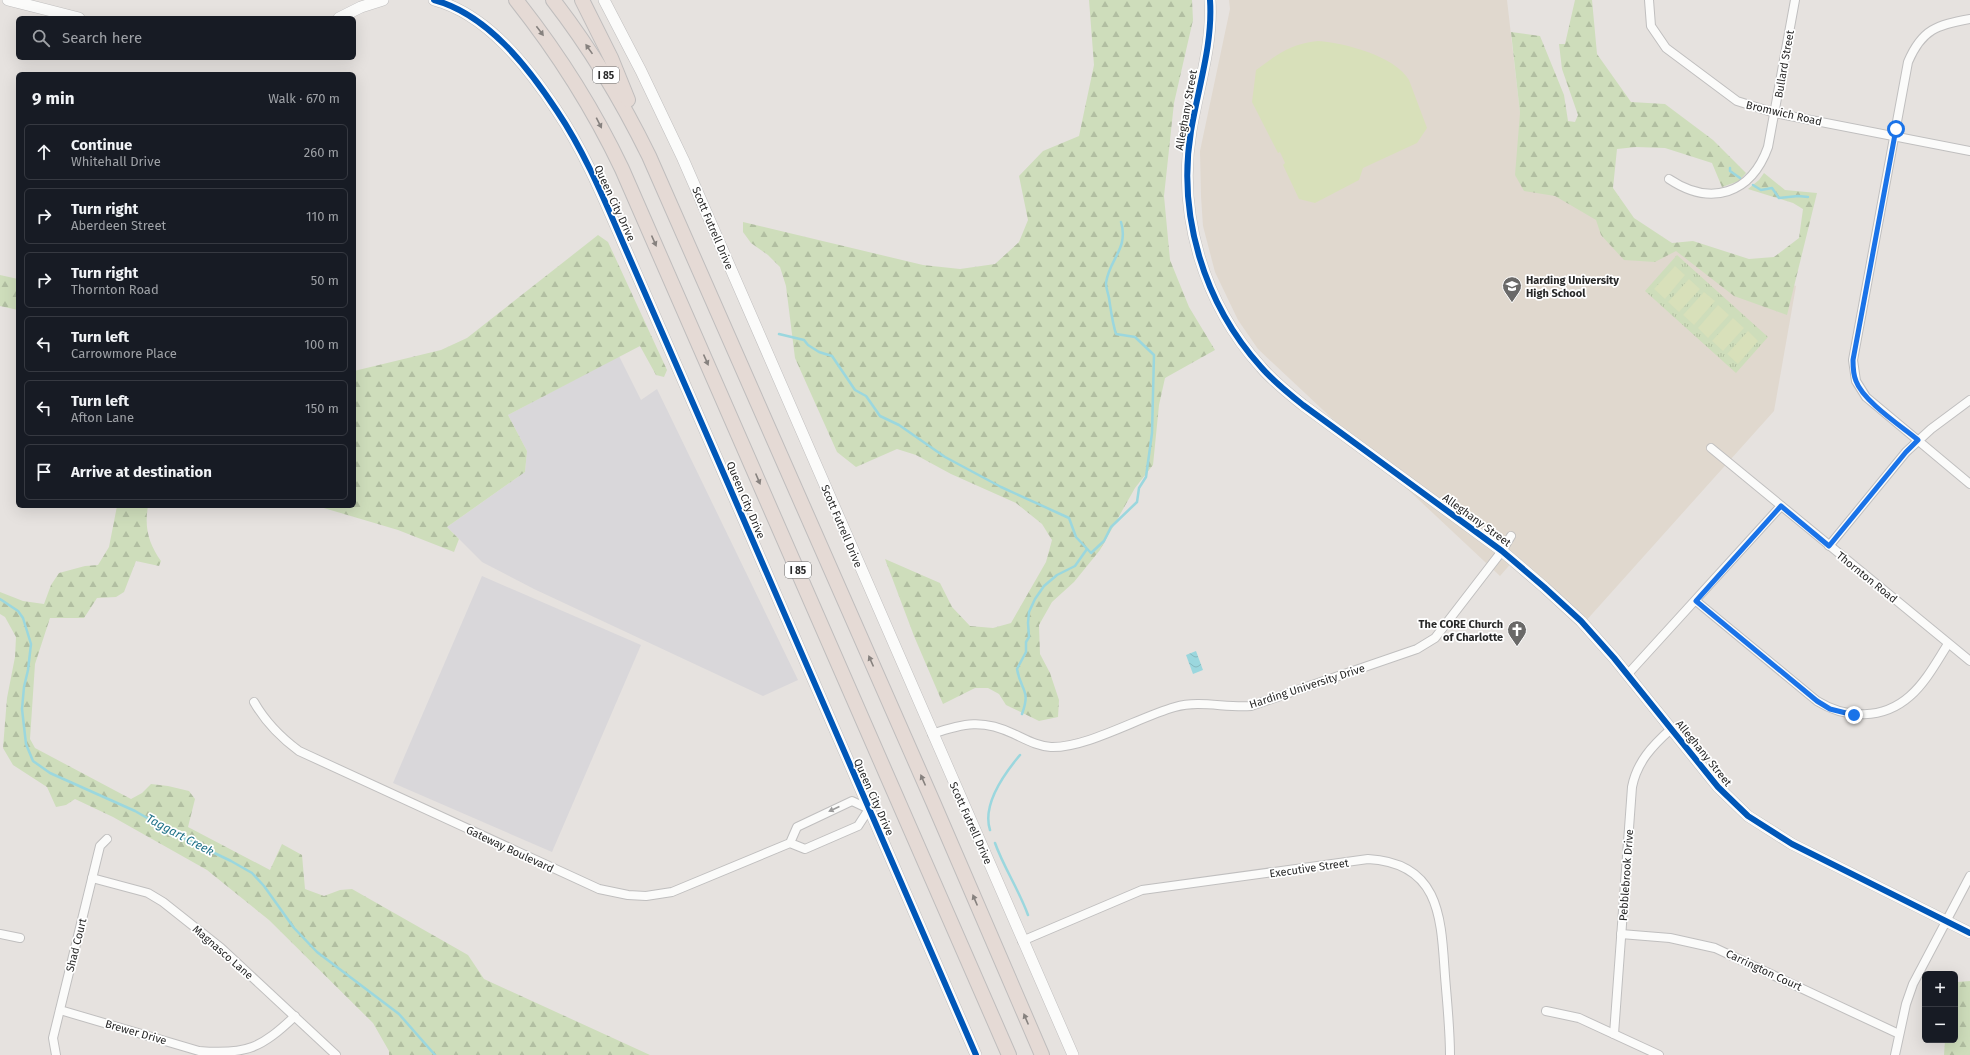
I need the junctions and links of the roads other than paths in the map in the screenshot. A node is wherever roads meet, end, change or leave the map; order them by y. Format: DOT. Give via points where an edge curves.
graph roads {
  1 [pos="8,0"];
  2 [pos="383,0"];
  3 [pos="434,0"];
  4 [pos="516,0"];
  5 [pos="553,0"];
  6 [pos="582,0"];
  7 [pos="604,0"];
  8 [pos="1210,0"];
  9 [pos="1648,0"];
  10 [pos="1795,0"];
  11 [pos="71,16"];
  12 [pos="343,16"];
  13 [pos="1970,19"];
  14 [pos="1775,113"];
  15 [pos="1894,136"];
  16 [pos="1970,151"];
  17 [pos="649,156"];
  18 [pos="1670,179"];
  19 [pos="1970,400"];
  20 [pos="1918,440"];
  21 [pos="1711,448"];
  22 [pos="1970,484"];
  23 [pos="1781,506"];
  24 [pos="1511,536"];
  25 [pos="1829,546"];
  26 [pos="1502,551"];
  27 [pos="1696,601"];
  28 [pos="1948,644"];
  29 [pos="1970,661"];
  30 [pos="1628,675"];
  31 [pos="254,702"];
  32 [pos="1671,729"];
  33 [pos="932,734"];
  34 [pos="869,809"];
  35 [pos="107,839"];
  36 [pos="790,843"];
  37 [pos="1970,876"];
  38 [pos="92,878"];
  39 [pos="1946,921"];
  40 [pos="1970,933"];
  41 [pos="0,934"];
  42 [pos="1621,934"];
  43 [pos="20,938"];
  44 [pos="1022,941"];
  45 [pos="60,1010"];
  46 [pos="1546,1011"];
  47 [pos="295,1016"];
  48 [pos="1614,1034"];
  49 [pos="1899,1034"];
  50 [pos="56,1055"];
  51 [pos="336,1055"];
  52 [pos="976,1055"];
  53 [pos="1008,1055"];
  54 [pos="1042,1055"];
  55 [pos="1073,1055"];
  56 [pos="1450,1055"];
  57 [pos="1659,1055"];
  58 [pos="1895,1055"];
  1 -- 11 [label="street"];
  2 -- 12 [label="street"];
  3 -- 34 [label="street, Queen City Drive" via="467,12 489,29 539,84 572,136 607,206"];
  4 -- 53 [label="highway, I 85, one-way" via="554,49 578,86 622,169"];
  17 -- 5 [label="highway, I 85, one-way" via="606,76"];
  6 -- 17 [label="highway" via="611,58"];
  7 -- 33 [label="street, Scott Futrell Drive" via="683,159"];
  8 -- 26 [label="street, Alleghany Street" via="1207,48 1188,155 1187,186 1189,213 1200,262 1225,318 1244,347 1281,387"];
  9 -- 14 [label="street, Bromwich Road" via="1651,26 1660,41 1673,54 1737,102"];
  10 -- 14 [label="street, Bullard Street"];
  13 -- 15 [label="street" via="1936,27 1927,32 1916,45 1908,62"];
  14 -- 15 [label="street, Bromwich Road"];
  14 -- 18 [label="street, Bullard Street" via="1765,156 1750,179 1743,184 1725,193 1704,194 1688,190"];
  15 -- 16 [label="street, Bromwich Road"];
  15 -- 20 [label="street" via="1853,370 1856,381 1866,397"];
  54 -- 17 [label="highway, I 85, one-way"];
  19 -- 20 [label="street"];
  20 -- 22 [label="street"];
  20 -- 25 [label="street"];
  21 -- 23 [label="street, Thornton Road"];
  23 -- 25 [label="street, Thornton Road"];
  23 -- 27 [label="street"];
  24 -- 26 [label="street, Harding University Drive"];
  25 -- 28 [label="street, Thornton Road"];
  26 -- 30 [label="street, Alleghany Street" via="1568,608"];
  26 -- 33 [label="street, Harding University Drive" via="1435,638 1417,649 1251,706 1233,708 1204,704 1176,707 1063,747 1036,745 988,724 967,724"];
  27 -- 28 [label="street" via="1817,701 1830,709 1848,714 1874,714 1900,704 1919,686"];
  27 -- 30 [label="street"];
  28 -- 29 [label="street, Thornton Road"];
  30 -- 32 [label="street, Alleghany Street"];
  31 -- 36 [label="street, Gateway Boulevard" via="275,732 299,751 599,889 628,896 672,892"];
  32 -- 39 [label="street, Alleghany Street" via="1718,787 1748,816 1769,831"];
  32 -- 42 [label="street, Pebblebrook Drive" via="1644,757 1634,780"];
  33 -- 44 [label="street, Scott Futrell Drive"];
  34 -- 36 [label="street" via="858,826 805,849"];
  34 -- 36 [label="street, one-way" via="852,801 797,827"];
  34 -- 52 [label="street, Queen City Drive"];
  35 -- 38 [label="street, Shad Court" via="100,846"];
  37 -- 39 [label="street"];
  38 -- 45 [label="street, Shad Court"];
  38 -- 47 [label="street, Magnasco Lane" via="148,893 163,902 221,948"];
  39 -- 40 [label="street, Alleghany Street"];
  39 -- 49 [label="street" via="1913,984"];
  41 -- 43 [label="street"];
  42 -- 48 [label="street, Pebblebrook Drive"];
  42 -- 49 [label="street, Carrington Court" via="1670,938 1715,948"];
  44 -- 55 [label="street, Scott Futrell Drive"];
  44 -- 56 [label="street, Executive Street" via="1142,890 1368,859 1395,863 1424,884 1437,906 1442,930"];
  45 -- 47 [label="street, Brewer Drive" via="220,1055 261,1046"];
  45 -- 50 [label="street, Shad Court" via="53,1038"];
  46 -- 48 [label="street" via="1579,1018"];
  47 -- 51 [label="street, Magnasco Lane"];
  48 -- 57 [label="street"];
  49 -- 58 [label="street"];
}
